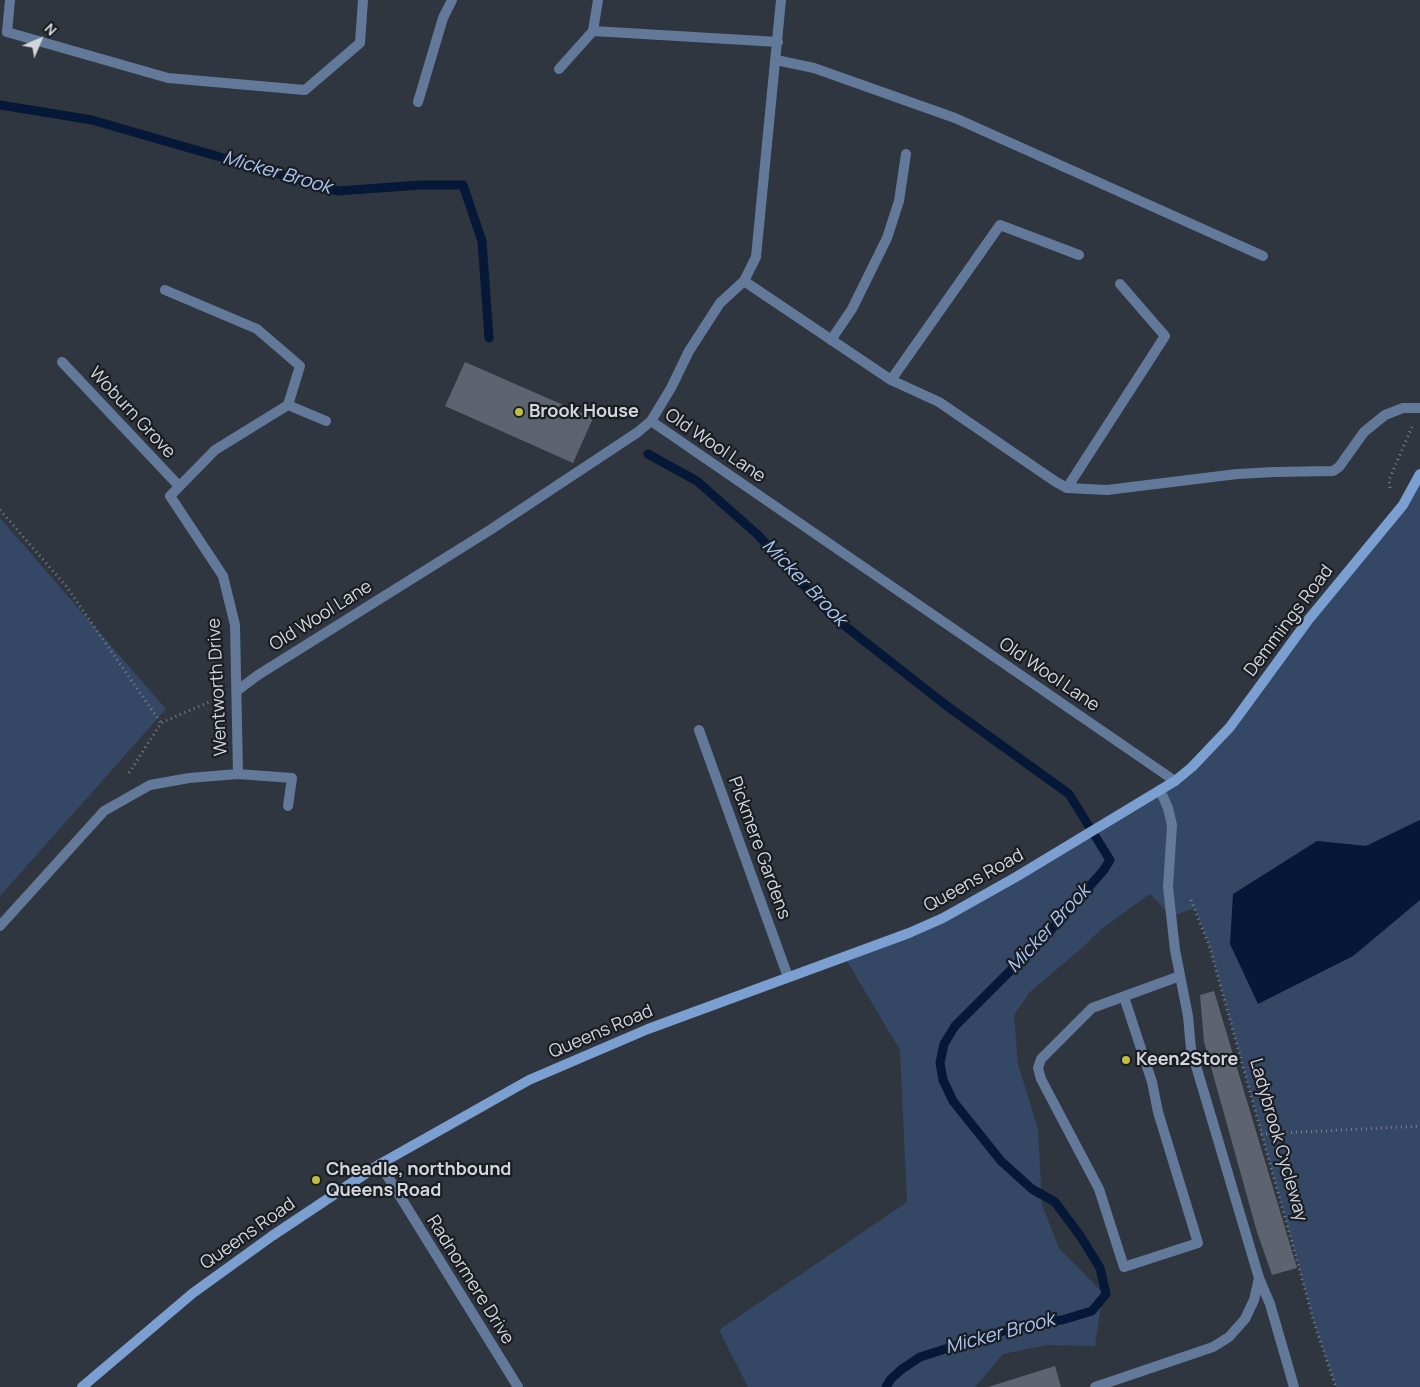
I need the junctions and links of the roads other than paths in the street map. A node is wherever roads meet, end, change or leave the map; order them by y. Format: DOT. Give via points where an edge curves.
graph roads {
  1 [pos="10,0"];
  2 [pos="363,0"];
  3 [pos="452,0"];
  4 [pos="598,0"];
  5 [pos="781,0"];
  6 [pos="593,31"];
  7 [pos="4,32"];
  8 [pos="778,42"];
  9 [pos="776,60"];
  10 [pos="558,69"];
  11 [pos="418,102"];
  12 [pos="906,154"];
  13 [pos="1079,255"];
  14 [pos="1263,256"];
  15 [pos="744,280"];
  16 [pos="1120,284"];
  17 [pos="165,290"];
  18 [pos="832,340"];
  19 [pos="62,362"];
  20 [pos="891,380"];
  21 [pos="288,405"];
  22 [pos="1420,408"];
  23 [pos="326,421"];
  24 [pos="650,421"];
  25 [pos="1420,474"];
  26 [pos="180,486"];
  27 [pos="1067,488"];
  28 [pos="238,690"];
  29 [pos="699,730"];
  30 [pos="238,774"];
  31 [pos="1175,781"];
  32 [pos="1160,790"];
  33 [pos="288,806"];
  34 [pos="0,926"];
  35 [pos="788,976"];
  36 [pos="1180,976"];
  37 [pos="1124,997"];
  38 [pos="380,1164"];
  39 [pos="1259,1278"];
  40 [pos="82,1387"];
  41 [pos="518,1387"];
  42 [pos="1095,1387"];
  43 [pos="1292,1387"];
  1 -- 7 [label="street"];
  2 -- 7 [label="street" via="360,44 305,90 168,78"];
  3 -- 11 [label="street" via="443,18"];
  4 -- 6 [label="street"];
  5 -- 8 [label="street"];
  6 -- 8 [label="street"];
  6 -- 10 [label="street"];
  8 -- 9 [label="street"];
  9 -- 14 [label="street" via="814,68 955,118"];
  9 -- 15 [label="street" via="756,257"];
  12 -- 18 [label="street" via="899,201 887,238 852,309"];
  13 -- 20 [label="street" via="1000,225"];
  15 -- 18 [label="street"];
  15 -- 24 [label="street" via="720,304"];
  16 -- 27 [label="street" via="1165,336"];
  17 -- 21 [label="street" via="257,329 300,366"];
  18 -- 20 [label="street"];
  19 -- 26 [label="street, Woburn Grove"];
  20 -- 27 [label="street" via="939,402"];
  21 -- 23 [label="street"];
  21 -- 26 [label="street" via="215,450"];
  22 -- 27 [label="street" via="1403,408 1385,415 1364,432 1339,467 1332,471 1237,474 1107,490"];
  24 -- 28 [label="street, Old Wool Lane" via="490,530"];
  24 -- 31 [label="street, Old Wool Lane"];
  25 -- 31 [label="street, Demmings Road" via="1402,505 1309,619 1230,727"];
  26 -- 28 [label="street, Wentworth Drive" via="170,496 224,576 235,625"];
  28 -- 30 [label="street, Wentworth Drive"];
  29 -- 35 [label="street, Pickmere Gardens"];
  30 -- 33 [label="street" via="292,778"];
  30 -- 34 [label="street" via="150,785 104,811"];
  31 -- 32 [label="street, Queens Road"];
  32 -- 35 [label="street, Queens Road" via="944,918"];
  32 -- 36 [label="street" via="1172,824 1168,887"];
  35 -- 38 [label="street, Queens Road" via="648,1029 529,1080"];
  36 -- 37 [label="street"];
  36 -- 39 [label="street" via="1191,1049"];
  37 -- 37 [label="street" via="1092,1008 1041,1059 1038,1068 1099,1189 1124,1267 1198,1243"];
  38 -- 40 [label="street, Queens Road" via="193,1293"];
  38 -- 41 [label="street, Radnormere Drive"];
  39 -- 42 [label="street" via="1254,1300 1229,1337 1213,1347"];
  39 -- 43 [label="street" via="1270,1304"];
}
